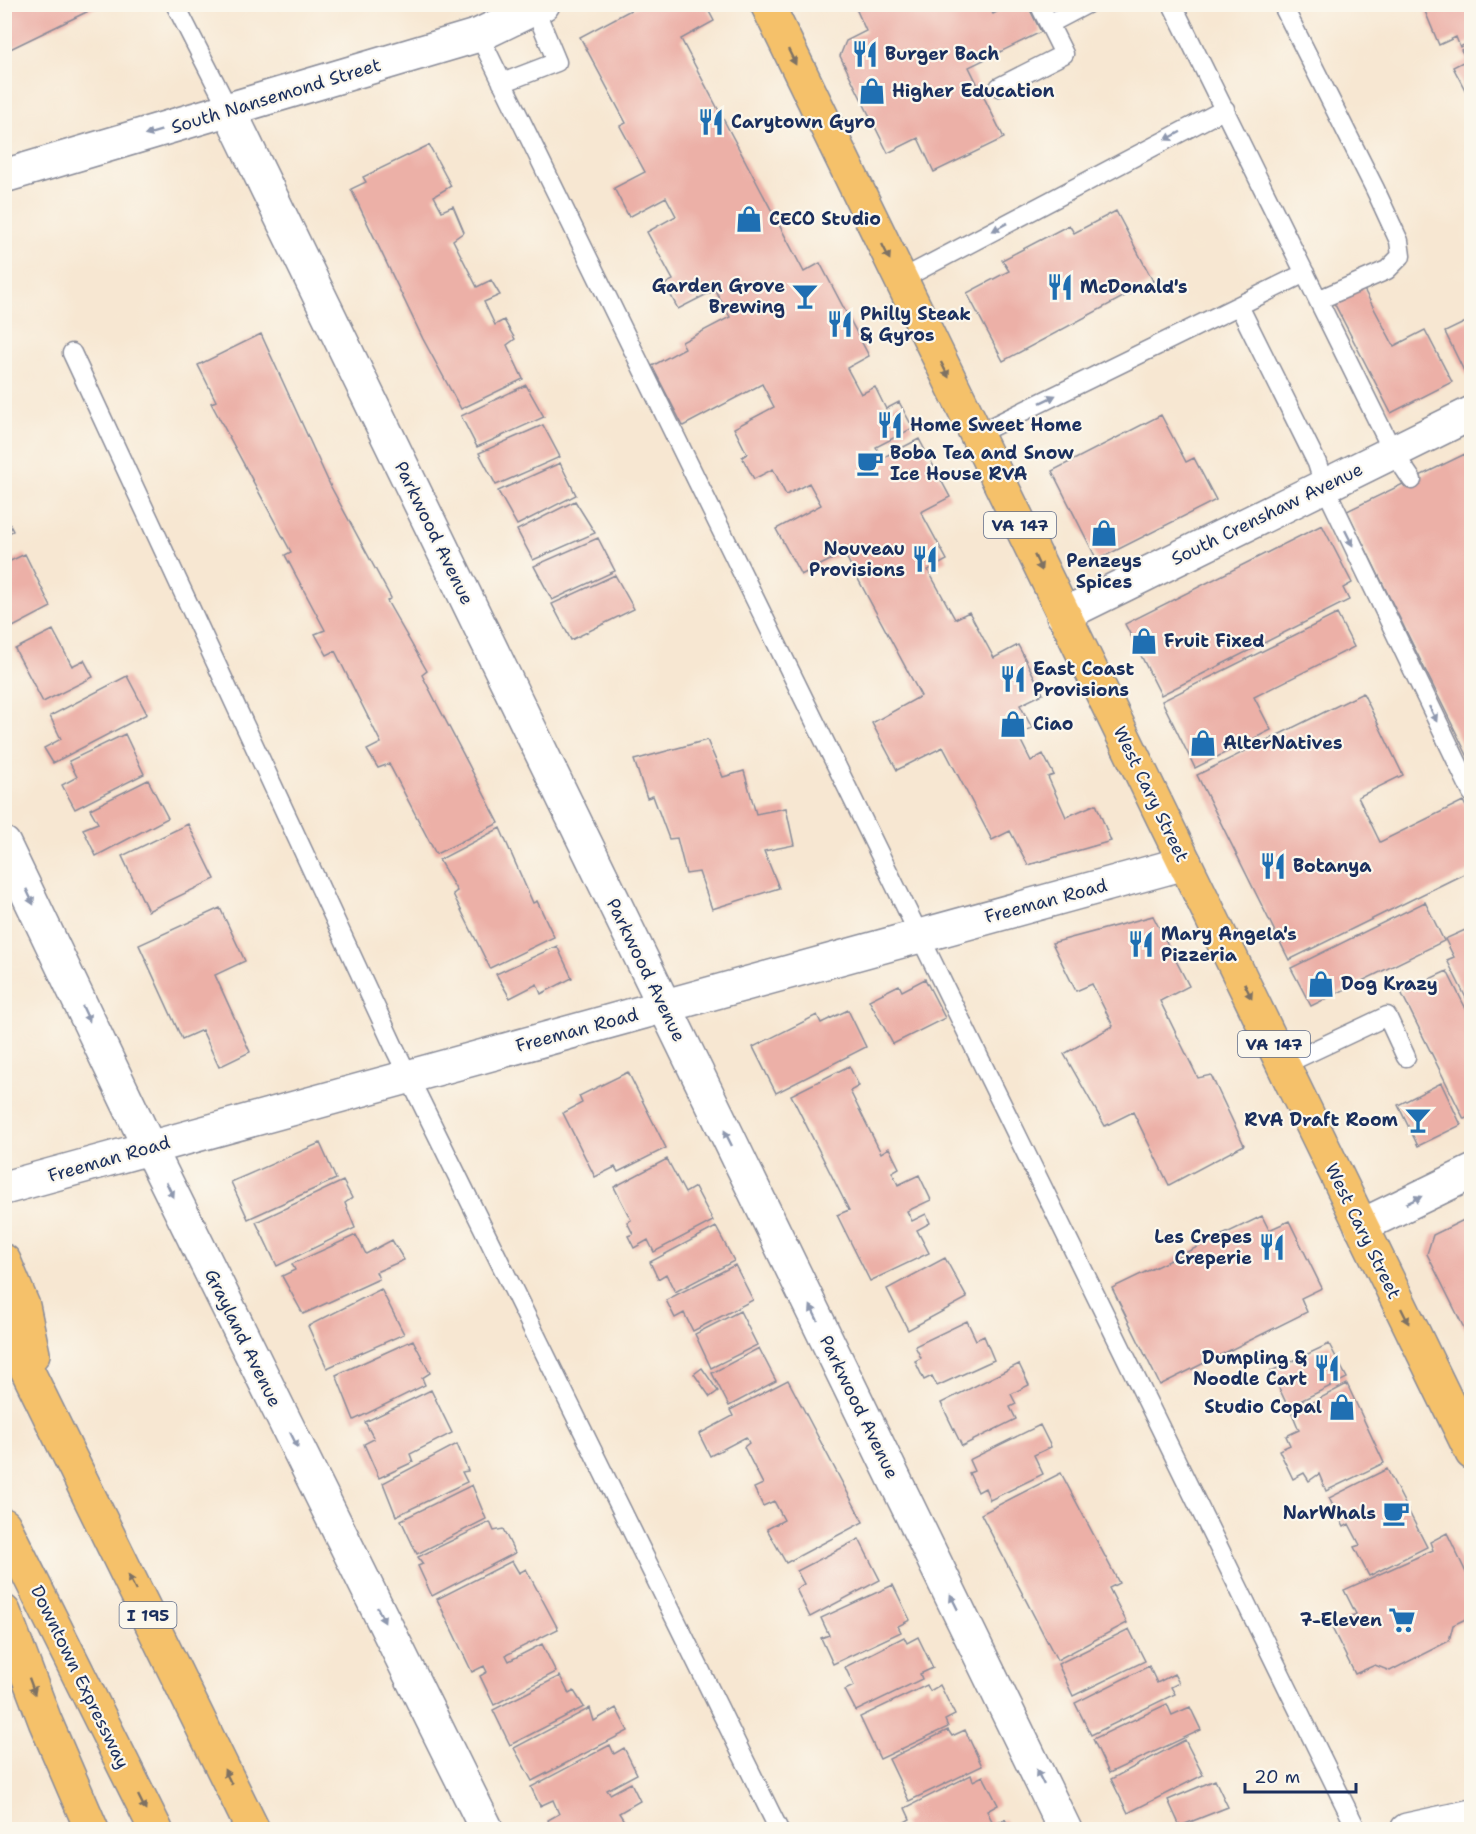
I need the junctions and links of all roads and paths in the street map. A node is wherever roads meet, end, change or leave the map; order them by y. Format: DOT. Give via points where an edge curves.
graph roads {
  1 [pos="175,4"];
  2 [pos="767,4"];
  3 [pos="1039,4"];
  4 [pos="1087,4"];
  5 [pos="1172,4"];
  6 [pos="1282,4"];
  7 [pos="539,7"];
  8 [pos="1049,24"];
  9 [pos="479,35"];
  10 [pos="502,83"];
  11 [pos="999,87"];
  12 [pos="1225,109"];
  13 [pos="229,110"];
  14 [pos="4,176"];
  15 [pos="1305,273"];
  16 [pos="900,280"];
  17 [pos="1318,300"];
  18 [pos="1239,306"];
  19 [pos="72,353"];
  20 [pos="1469,420"];
  21 [pos="977,434"];
  22 [pos="1393,452"];
  23 [pos="1412,480"];
  24 [pos="1324,485"];
  25 [pos="1063,615"];
  26 [pos="1472,793"];
  27 [pos="4,844"];
  28 [pos="1185,863"];
  29 [pos="921,935"];
  30 [pos="664,1007"];
  31 [pos="1406,1057"];
  32 [pos="1284,1065"];
  33 [pos="408,1076"];
  34 [pos="149,1147"];
  35 [pos="1472,1172"];
  36 [pos="4,1188"];
  37 [pos="1361,1226"];
  38 [pos="4,1261"];
  39 [pos="4,1323"];
  40 [pos="42,1400"];
  41 [pos="1472,1453"];
  42 [pos="4,1525"];
  43 [pos="4,1612"];
  44 [pos="1472,1816"];
  45 [pos="92,1830"];
  46 [pos="156,1830"];
  47 [pos="254,1830"];
  48 [pos="487,1830"];
  49 [pos="779,1830"];
  50 [pos="1065,1830"];
  51 [pos="1357,1830"];
  52 [pos="1407,1830"];
  1 -- 13 [label="lane"];
  2 -- 16 [label="main road, West Cary Street / VA 147, one-way"];
  3 -- 8 [label="lane"];
  4 -- 8 [label="lane"];
  5 -- 12 [label="lane"];
  6 -- 17 [label="lane" via="1376,189 1401,256 1387,270"];
  7 -- 9 [label="street, South Nansemond Street"];
  7 -- 10 [label="lane" via="557,62"];
  8 -- 11 [label="lane" via="1064,54"];
  9 -- 10 [label="lane"];
  9 -- 13 [label="street, South Nansemond Street"];
  10 -- 29 [label="lane"];
  12 -- 15 [label="lane"];
  12 -- 16 [label="lane, one-way"];
  13 -- 14 [label="street, South Nansemond Street, one-way"];
  13 -- 30 [label="street, Parkwood Avenue"];
  15 -- 17 [label="lane"];
  15 -- 18 [label="lane"];
  16 -- 21 [label="main road, West Cary Street / VA 147, one-way"];
  17 -- 22 [label="lane"];
  21 -- 18 [label="lane, one-way"];
  18 -- 24 [label="lane" via="1317,463"];
  19 -- 33 [label="lane"];
  20 -- 22 [label="street, South Crenshaw Avenue"];
  21 -- 25 [label="main road, West Cary Street / VA 147, one-way"];
  22 -- 23 [label="lane"];
  22 -- 24 [label="street, South Crenshaw Avenue"];
  24 -- 25 [label="street, South Crenshaw Avenue"];
  24 -- 26 [label="lane, one-way"];
  25 -- 28 [label="main road, West Cary Street / VA 147"];
  27 -- 34 [label="street, Grayland Avenue, one-way"];
  28 -- 29 [label="street, Freeman Road"];
  28 -- 32 [label="main road, West Cary Street / VA 147, one-way"];
  29 -- 30 [label="street, Freeman Road"];
  29 -- 51 [label="lane"];
  30 -- 33 [label="street, Freeman Road"];
  50 -- 30 [label="street, Parkwood Avenue, one-way"];
  31 -- 32 [label="lane" via="1387,1016"];
  32 -- 37 [label="main road, West Cary Street / VA 147"];
  33 -- 34 [label="street, Freeman Road"];
  33 -- 49 [label="lane"];
  34 -- 36 [label="street, Freeman Road"];
  34 -- 48 [label="street, Grayland Avenue, one-way"];
  37 -- 35 [label="street, one-way"];
  37 -- 41 [label="main road, West Cary Street / VA 147, one-way"];
  38 -- 40 [label="main road" via="23,1306"];
  39 -- 40 [label="main road, I 195"];
  47 -- 40 [label="main road, I 195, one-way"];
  42 -- 46 [label="main road, Downtown Expressway, one-way"];
  43 -- 45 [label="main road, one-way"];
  44 -- 52 [label="street"];
}
